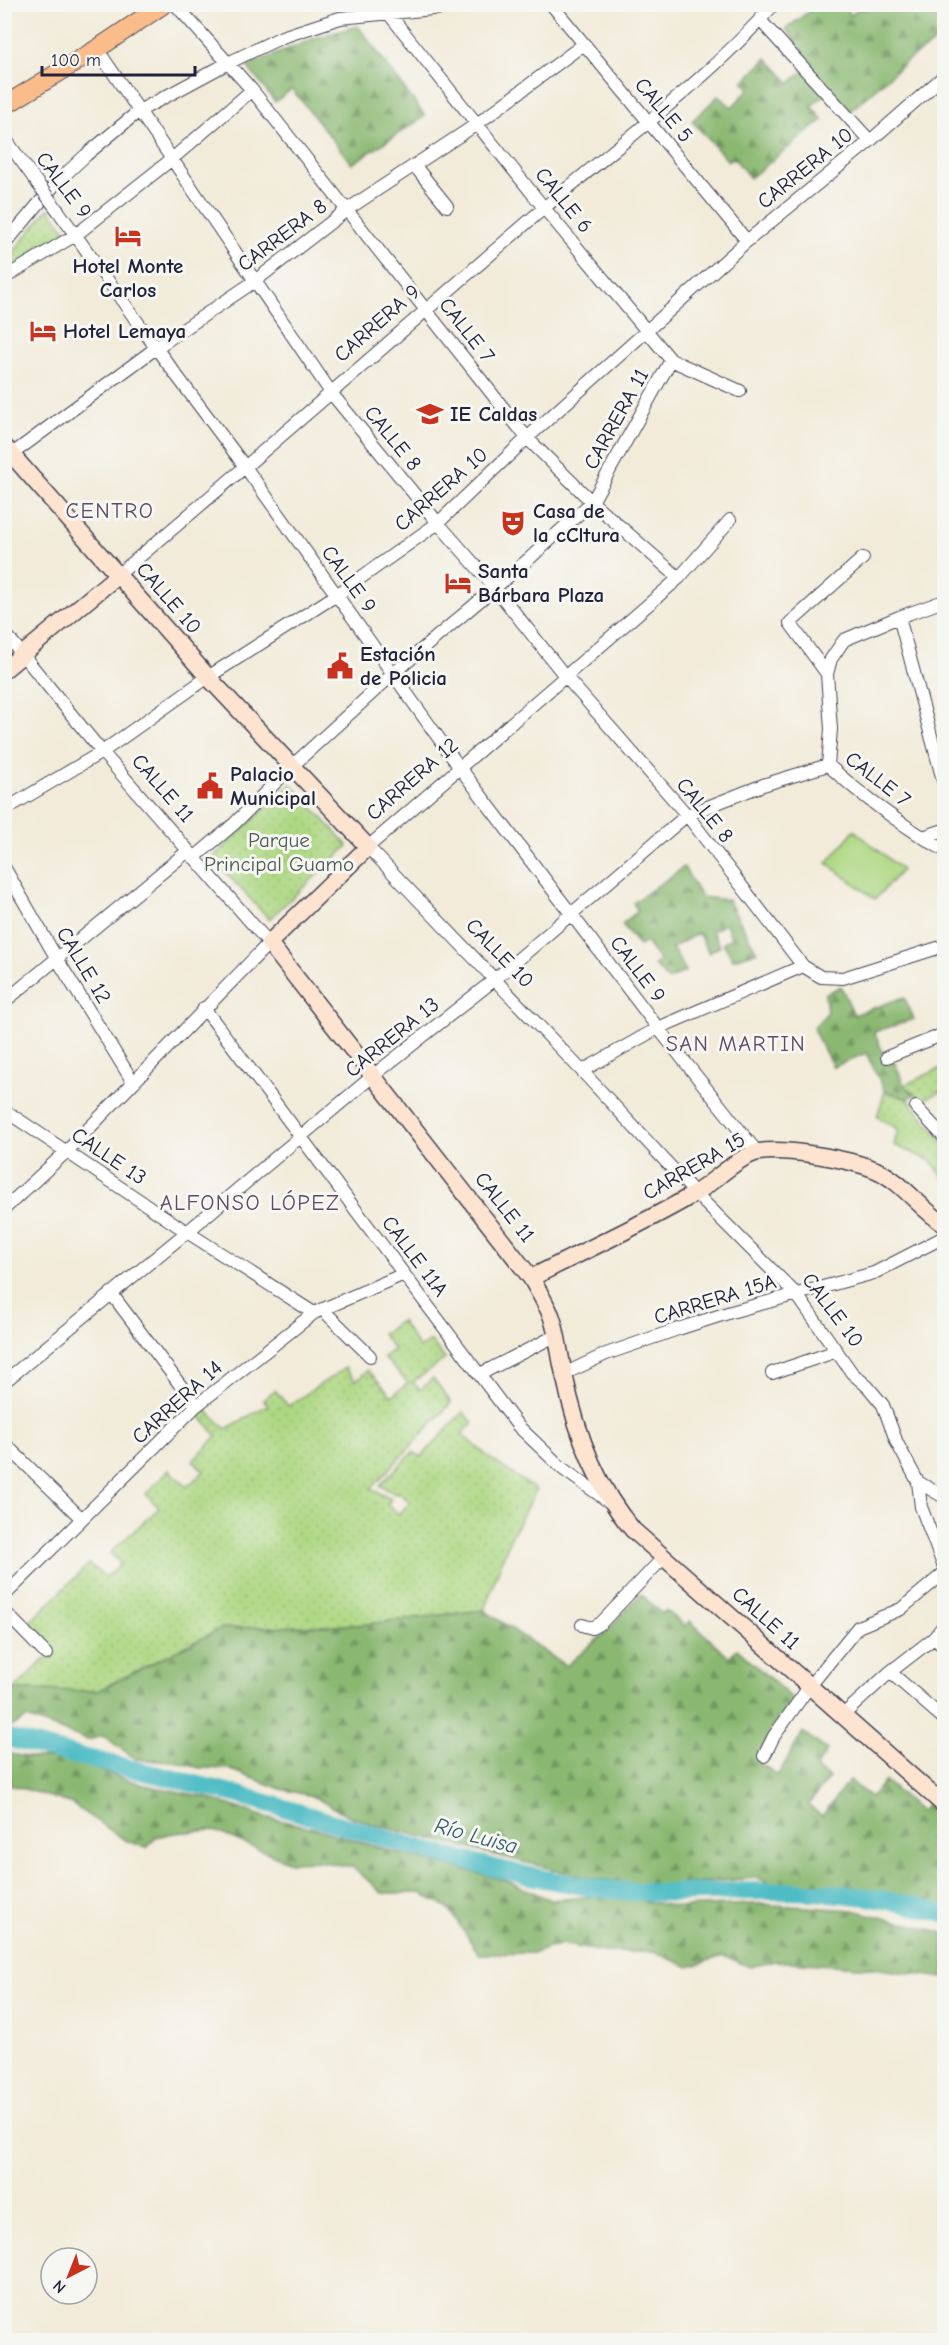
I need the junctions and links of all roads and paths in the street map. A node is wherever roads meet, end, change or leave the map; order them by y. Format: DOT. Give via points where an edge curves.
graph roads {
  1 [pos="164,4"];
  2 [pos="175,4"];
  3 [pos="484,4"];
  4 [pos="552,4"];
  5 [pos="774,4"];
  6 [pos="384,8"];
  7 [pos="760,20"];
  8 [pos="584,44"];
  9 [pos="97,49"];
  10 [pos="228,63"];
  11 [pos="945,76"];
  12 [pos="252,90"];
  13 [pos="4,106"];
  14 [pos="139,111"];
  15 [pos="648,122"];
  16 [pos="477,124"];
  17 [pos="4,137"];
  18 [pos="870,141"];
  19 [pos="172,159"];
  20 [pos="414,165"];
  21 [pos="447,206"];
  22 [pos="544,208"];
  23 [pos="348,209"];
  24 [pos="77,234"];
  25 [pos="747,241"];
  26 [pos="4,245"];
  27 [pos="4,278"];
  28 [pos="255,281"];
  29 [pos="426,310"];
  30 [pos="647,332"];
  31 [pos="156,348"];
  32 [pos="671,360"];
  33 [pos="740,391"];
  34 [pos="332,394"];
  35 [pos="527,438"];
  36 [pos="7,453"];
  37 [pos="246,468"];
  38 [pos="592,502"];
  39 [pos="730,520"];
  40 [pos="438,523"];
  41 [pos="863,558"];
  42 [pos="119,574"];
  43 [pos="679,578"];
  44 [pos="495,588"];
  45 [pos="335,596"];
  46 [pos="945,601"];
  47 [pos="899,617"];
  48 [pos="4,632"];
  49 [pos="24,655"];
  50 [pos="4,670"];
  51 [pos="394,673"];
  52 [pos="827,674"];
  53 [pos="565,676"];
  54 [pos="208,677"];
  55 [pos="102,752"];
  56 [pos="828,765"];
  57 [pos="291,767"];
  58 [pos="460,768"];
  59 [pos="945,784"];
  60 [pos="4,810"];
  61 [pos="687,815"];
  62 [pos="945,830"];
  63 [pos="923,837"];
  64 [pos="368,847"];
  65 [pos="945,850"];
  66 [pos="191,855"];
  67 [pos="4,867"];
  68 [pos="571,912"];
  69 [pos="269,943"];
  70 [pos="945,946"];
  71 [pos="57,959"];
  72 [pos="804,966"];
  73 [pos="494,980"];
  74 [pos="4,1002"];
  75 [pos="204,1008"];
  76 [pos="658,1028"];
  77 [pos="945,1034"];
  78 [pos="886,1057"];
  79 [pos="582,1071"];
  80 [pos="374,1075"];
  81 [pos="133,1082"];
  82 [pos="916,1107"];
  83 [pos="4,1110"];
  84 [pos="302,1137"];
  85 [pos="945,1137"];
  86 [pos="67,1151"];
  87 [pos="757,1152"];
  88 [pos="695,1193"];
  89 [pos="4,1209"];
  90 [pos="945,1224"];
  91 [pos="188,1232"];
  92 [pos="945,1237"];
  93 [pos="404,1274"];
  94 [pos="531,1278"];
  95 [pos="111,1293"];
  96 [pos="797,1295"];
  97 [pos="318,1311"];
  98 [pos="557,1335"];
  99 [pos="837,1351"];
  100 [pos="370,1356"];
  101 [pos="772,1373"];
  102 [pos="480,1374"];
  103 [pos="564,1374"];
  104 [pos="4,1382"];
  105 [pos="196,1406"];
  106 [pos="4,1443"];
  107 [pos="918,1482"];
  108 [pos="945,1497"];
  109 [pos="615,1506"];
  110 [pos="82,1519"];
  111 [pos="664,1557"];
  112 [pos="945,1567"];
  113 [pos="945,1573"];
  114 [pos="4,1596"];
  115 [pos="4,1611"];
  116 [pos="582,1625"];
  117 [pos="945,1625"];
  118 [pos="933,1638"];
  119 [pos="945,1647"];
  120 [pos="46,1654"];
  121 [pos="890,1672"];
  122 [pos="809,1688"];
  123 [pos="842,1716"];
  124 [pos="945,1719"];
  125 [pos="764,1756"];
  126 [pos="942,1797"];
  1 -- 9 [label="main road"];
  2 -- 10 [label="street, CALLE 7"];
  3 -- 6 [label="street"];
  4 -- 8 [label="street, CALLE 5"];
  5 -- 7 [label="street, CARRERA 9"];
  6 -- 10 [label="street" via="282,38"];
  6 -- 16 [label="street, CALLE 6"];
  7 -- 15 [label="street, CARRERA 9" via="720,61"];
  7 -- 18 [label="street"];
  8 -- 15 [label="street, CALLE 5"];
  8 -- 16 [label="street, CARRERA 8"];
  9 -- 13 [label="main road"];
  9 -- 14 [label="street, CALLE 8"];
  10 -- 12 [label="street, CALLE 7"];
  10 -- 14 [label="street"];
  11 -- 18 [label="street, CARRERA 10"];
  12 -- 19 [label="street"];
  12 -- 23 [label="street, CALLE 7"];
  14 -- 19 [label="street, CALLE 8"];
  14 -- 26 [label="street" via="56,183"];
  15 -- 22 [label="street, CARRERA 9"];
  15 -- 25 [label="street, CALLE 5"];
  16 -- 20 [label="street, CARRERA 8"];
  16 -- 22 [label="street, CALLE 6"];
  17 -- 24 [label="street, CALLE 9, bridge"];
  18 -- 25 [label="street, CARRERA 10"];
  19 -- 24 [label="street"];
  19 -- 28 [label="street, CALLE 8"];
  20 -- 21 [label="street"];
  20 -- 23 [label="street, CARRERA 8"];
  22 -- 29 [label="street, CARRERA 9"];
  22 -- 30 [label="street, CALLE 6"];
  23 -- 28 [label="street, CARRERA 8"];
  23 -- 29 [label="street, CALLE 7"];
  24 -- 27 [label="street"];
  24 -- 31 [label="street, CALLE 9"];
  25 -- 30 [label="street, CARRERA 10"];
  28 -- 31 [label="street, CARRERA 8"];
  28 -- 34 [label="street, CALLE 8"];
  29 -- 34 [label="street, CARRERA 9"];
  29 -- 35 [label="street, CALLE 7"];
  30 -- 32 [label="street, CALLE 6"];
  30 -- 35 [label="street, CARRERA 10"];
  31 -- 36 [label="street, CARRERA 8"];
  31 -- 37 [label="street, CALLE 9"];
  32 -- 33 [label="street, CALLE 6"];
  32 -- 38 [label="street, CARRERA 11"];
  34 -- 37 [label="street, CARRERA 9"];
  34 -- 40 [label="street, CALLE 8"];
  35 -- 38 [label="street, CALLE 7"];
  35 -- 40 [label="street, CARRERA 10"];
  36 -- 42 [label="main road, CALLE 10"];
  37 -- 42 [label="street, CARRERA 9"];
  37 -- 45 [label="street, CALLE 9"];
  38 -- 43 [label="street, CALLE 7"];
  38 -- 44 [label="street, CARRERA 11"];
  39 -- 43 [label="street, CARRERA 12"];
  40 -- 44 [label="street, CALLE 8"];
  40 -- 45 [label="street, CARRERA 10"];
  41 -- 52 [label="street" via="790,623"];
  42 -- 49 [label="main road, CARRERA 9"];
  42 -- 54 [label="main road, CALLE 10"];
  43 -- 53 [label="street, CARRERA 12"];
  44 -- 51 [label="street, CARRERA 11"];
  44 -- 53 [label="street, CALLE 8"];
  45 -- 51 [label="street, CALLE 9"];
  45 -- 54 [label="street, CARRERA 10"];
  46 -- 47 [label="street"];
  47 -- 52 [label="street" via="844,640 831,659"];
  47 -- 59 [label="street"];
  48 -- 49 [label="street, CALLE 11"];
  49 -- 50 [label="main road, CARRERA 9"];
  49 -- 55 [label="street, CALLE 11"];
  51 -- 57 [label="street, CARRERA 11"];
  51 -- 58 [label="street, CALLE 9"];
  52 -- 56 [label="street, CALLE 7" via="831,729"];
  53 -- 58 [label="street, CARRERA 12"];
  53 -- 61 [label="street, CALLE 8"];
  54 -- 55 [label="street, CARRERA 10"];
  54 -- 57 [label="main road, CALLE 10"];
  55 -- 60 [label="street, CARRERA 10"];
  55 -- 66 [label="street, CALLE 11"];
  56 -- 61 [label="street, CARRERA 13"];
  56 -- 63 [label="street, CALLE 7"];
  57 -- 64 [label="main road, CALLE 10"];
  57 -- 66 [label="street, CARRERA 11" via="234,824"];
  58 -- 64 [label="street, CARRERA 12"];
  58 -- 68 [label="street, CALLE 9"];
  61 -- 68 [label="street, CARRERA 13"];
  61 -- 72 [label="street, CALLE 8"];
  62 -- 63 [label="street"];
  63 -- 65 [label="street, CALLE 7"];
  64 -- 69 [label="main road, CARRERA 12"];
  64 -- 73 [label="street, CALLE 10"];
  66 -- 69 [label="street, CALLE 11"];
  66 -- 71 [label="street, CARRERA 11"];
  67 -- 71 [label="street, CALLE 12"];
  68 -- 73 [label="street, CARRERA 13"];
  68 -- 76 [label="street, CALLE 9"];
  69 -- 75 [label="street, CARRERA 12"];
  69 -- 80 [label="main road, CALLE 11"];
  70 -- 72 [label="street" via="843,978 821,977"];
  71 -- 74 [label="street, CARRERA 11"];
  71 -- 81 [label="street, CALLE 12"];
  72 -- 76 [label="street"];
  73 -- 79 [label="street, CALLE 10"];
  73 -- 80 [label="street, CARRERA 13"];
  75 -- 81 [label="street, CARRERA 12"];
  75 -- 84 [label="street, CALLE 11A"];
  76 -- 79 [label="street"];
  76 -- 87 [label="street, CALLE 9"];
  77 -- 78 [label="street"];
  79 -- 88 [label="street, CALLE 10"];
  80 -- 84 [label="street, CARRERA 13"];
  80 -- 94 [label="main road, CALLE 11"];
  81 -- 86 [label="street, CARRERA 12"];
  82 -- 85 [label="street"];
  83 -- 86 [label="street, CALLE 13"];
  84 -- 91 [label="street, CARRERA 13"];
  84 -- 93 [label="street, CALLE 11A"];
  86 -- 89 [label="street, CARRERA 12"];
  86 -- 91 [label="street, CALLE 13"];
  87 -- 88 [label="main road, CARRERA 15"];
  87 -- 90 [label="main road, CARRERA 15" via="820,1156 875,1170"];
  88 -- 94 [label="main road, CARRERA 15"];
  88 -- 96 [label="street, CALLE 10"];
  91 -- 95 [label="street, CARRERA 13"];
  91 -- 97 [label="street, CALLE 13"];
  92 -- 96 [label="street, CARRERA 15A" via="874,1273"];
  93 -- 97 [label="street, CARRERA 14"];
  93 -- 102 [label="street, CALLE 11A"];
  94 -- 98 [label="main road, CALLE 11"];
  95 -- 104 [label="street, CARRERA 13"];
  95 -- 105 [label="street"];
  96 -- 99 [label="street, CALLE 10"];
  96 -- 103 [label="street, CARRERA 15A" via="678,1329 606,1354"];
  97 -- 100 [label="street, CALLE 13"];
  97 -- 105 [label="street, CARRERA 14"];
  98 -- 102 [label="street"];
  98 -- 103 [label="main road, CALLE 11"];
  99 -- 101 [label="street"];
  99 -- 107 [label="street, CALLE 10" via="883,1405"];
  102 -- 109 [label="street, CALLE 11A" via="538,1447"];
  103 -- 109 [label="main road, CALLE 11" via="588,1454"];
  105 -- 110 [label="street, CARRERA 14"];
  106 -- 110 [label="street"];
  107 -- 108 [label="street"];
  107 -- 112 [label="street" via="921,1507"];
  109 -- 111 [label="main road, CALLE 11" via="633,1530"];
  110 -- 114 [label="street, CARRERA 14"];
  111 -- 116 [label="street" via="601,1623 592,1628"];
  111 -- 122 [label="main road, CALLE 11"];
  113 -- 122 [label="street" via="901,1609 858,1627"];
  115 -- 120 [label="street"];
  117 -- 118 [label="street"];
  118 -- 119 [label="street"];
  118 -- 121 [label="street"];
  121 -- 123 [label="street"];
  121 -- 124 [label="street"];
  122 -- 123 [label="main road, CALLE 11"];
  122 -- 125 [label="street"];
  123 -- 126 [label="main road, CALLE 11"];
}
